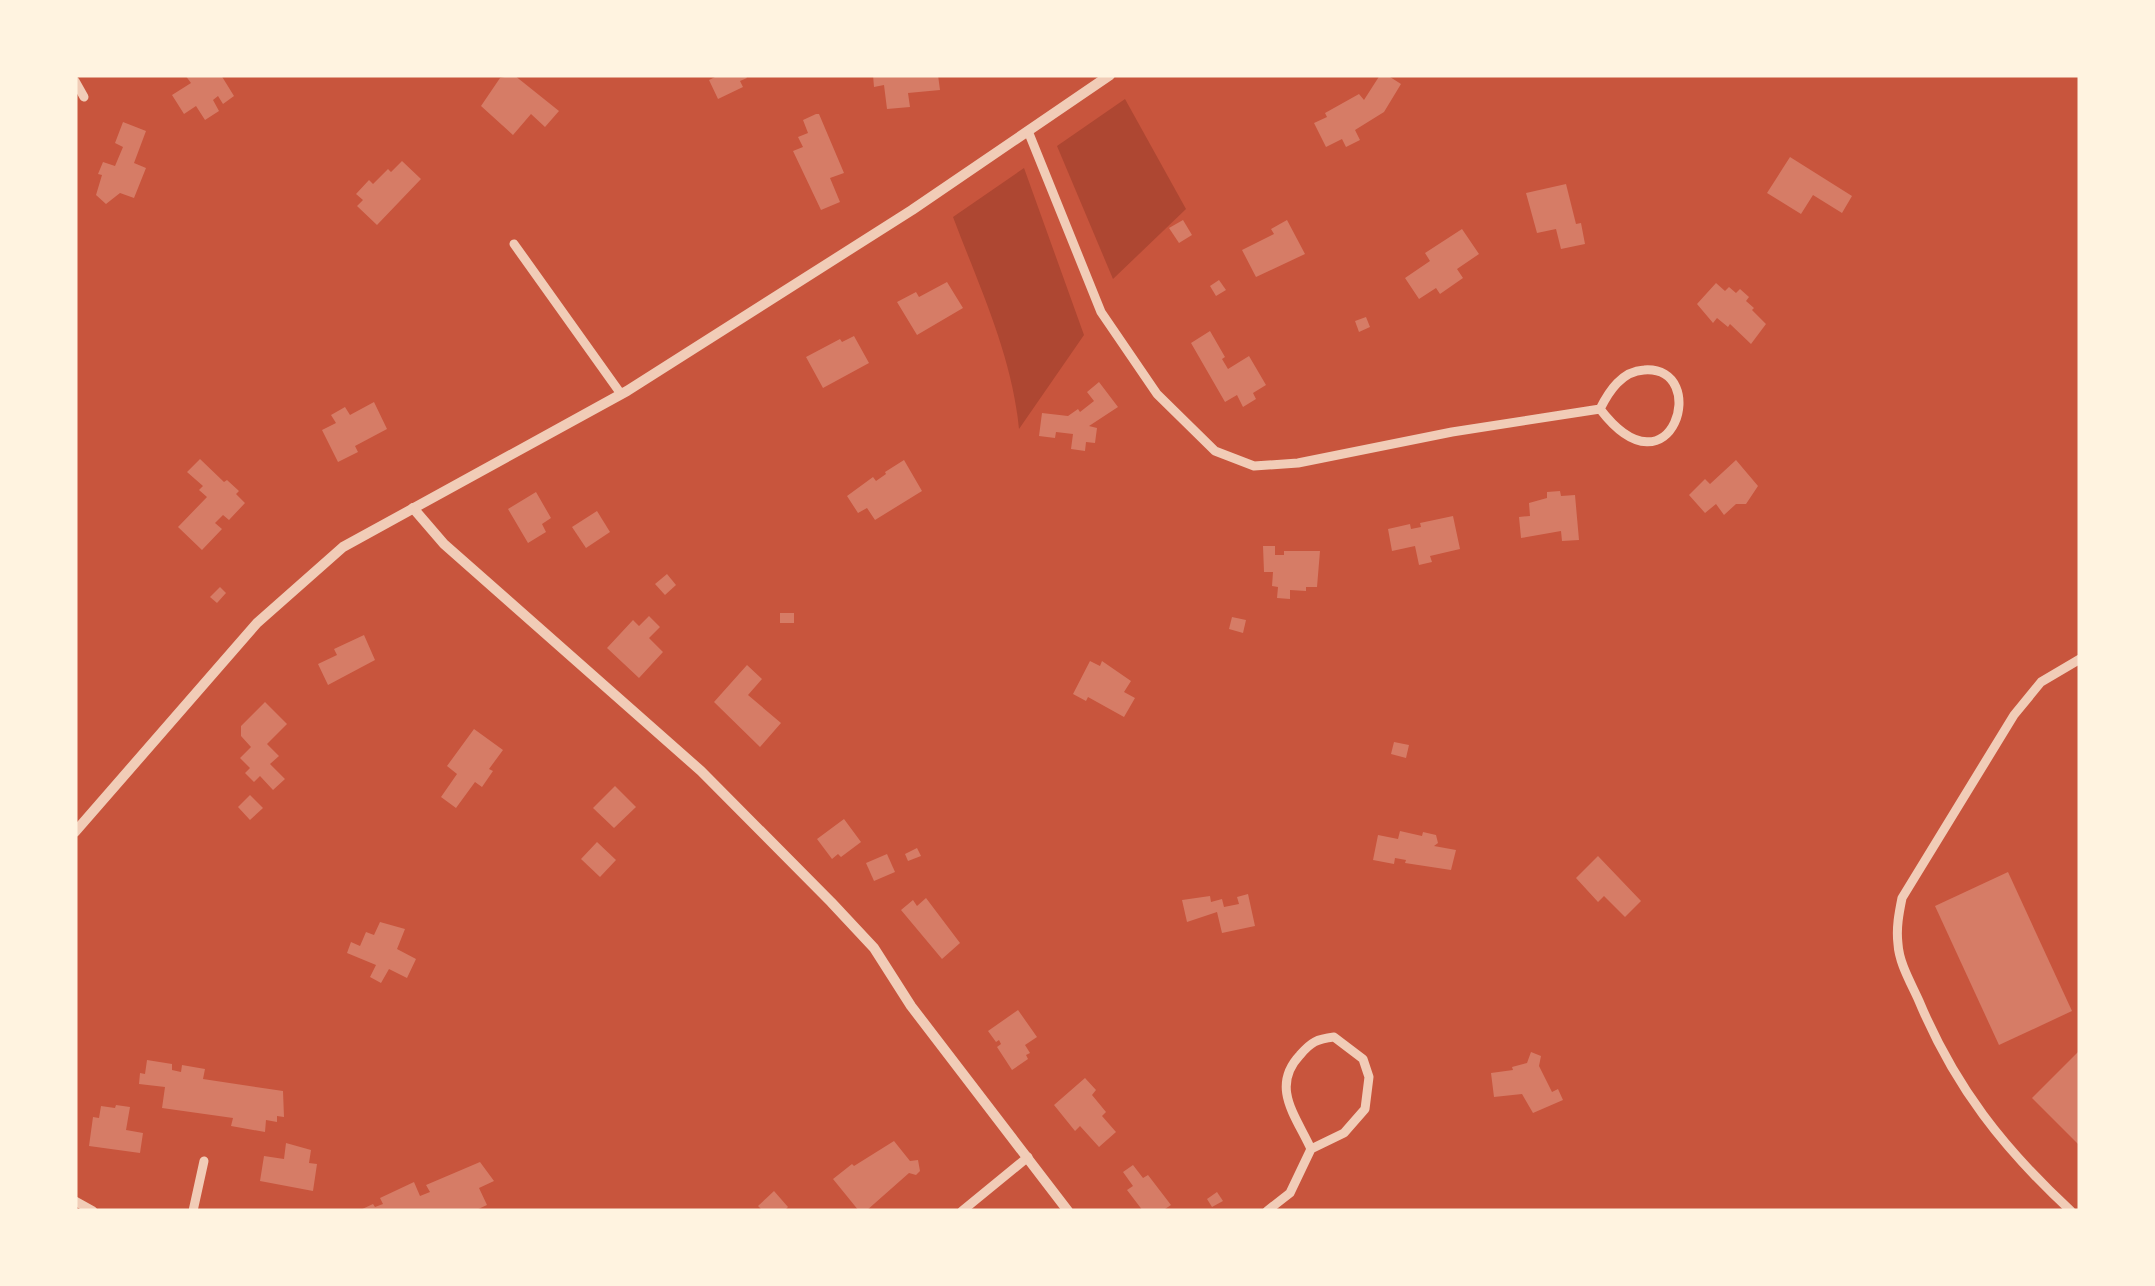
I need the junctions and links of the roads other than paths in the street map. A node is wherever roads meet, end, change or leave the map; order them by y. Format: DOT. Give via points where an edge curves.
graph roads {
  1 [pos="1110,75"];
  2 [pos="75,81"];
  3 [pos="84,98"];
  4 [pos="1028,131"];
  5 [pos="514,244"];
  6 [pos="621,394"];
  7 [pos="1600,409"];
  8 [pos="413,508"];
  9 [pos="2080,660"];
  10 [pos="75,832"];
  11 [pos="1311,1149"];
  12 [pos="1028,1157"];
  13 [pos="204,1161"];
  14 [pos="75,1201"];
  15 [pos="93,1211"];
  16 [pos="193,1211"];
  17 [pos="962,1211"];
  18 [pos="1068,1211"];
  19 [pos="1267,1211"];
  20 [pos="2071,1211"];
  1 -- 4 [label="street"];
  2 -- 3 [label="street"];
  4 -- 6 [label="street"];
  4 -- 7 [label="street" via="1101,312 1156,394 1215,452 1254,466 1298,463"];
  5 -- 6 [label="street"];
  6 -- 8 [label="street"];
  7 -- 7 [label="street" via="1620,434 1644,442 1675,424 1680,398 1666,377 1642,370 1621,378"];
  8 -- 10 [label="street" via="343,548 258,624"];
  8 -- 12 [label="street" via="444,544 701,771 832,902 874,948"];
  9 -- 20 [label="street" via="2041,682 2014,715 1902,898 1897,926 1905,971 1958,1081 1996,1134"];
  11 -- 11 [label="street" via="1284,1081 1314,1040 1334,1037 1364,1059 1366,1109 1344,1133"];
  11 -- 19 [label="street" via="1290,1192"];
  12 -- 17 [label="street"];
  12 -- 18 [label="street"];
  13 -- 16 [label="street"];
  14 -- 15 [label="street"];
}
